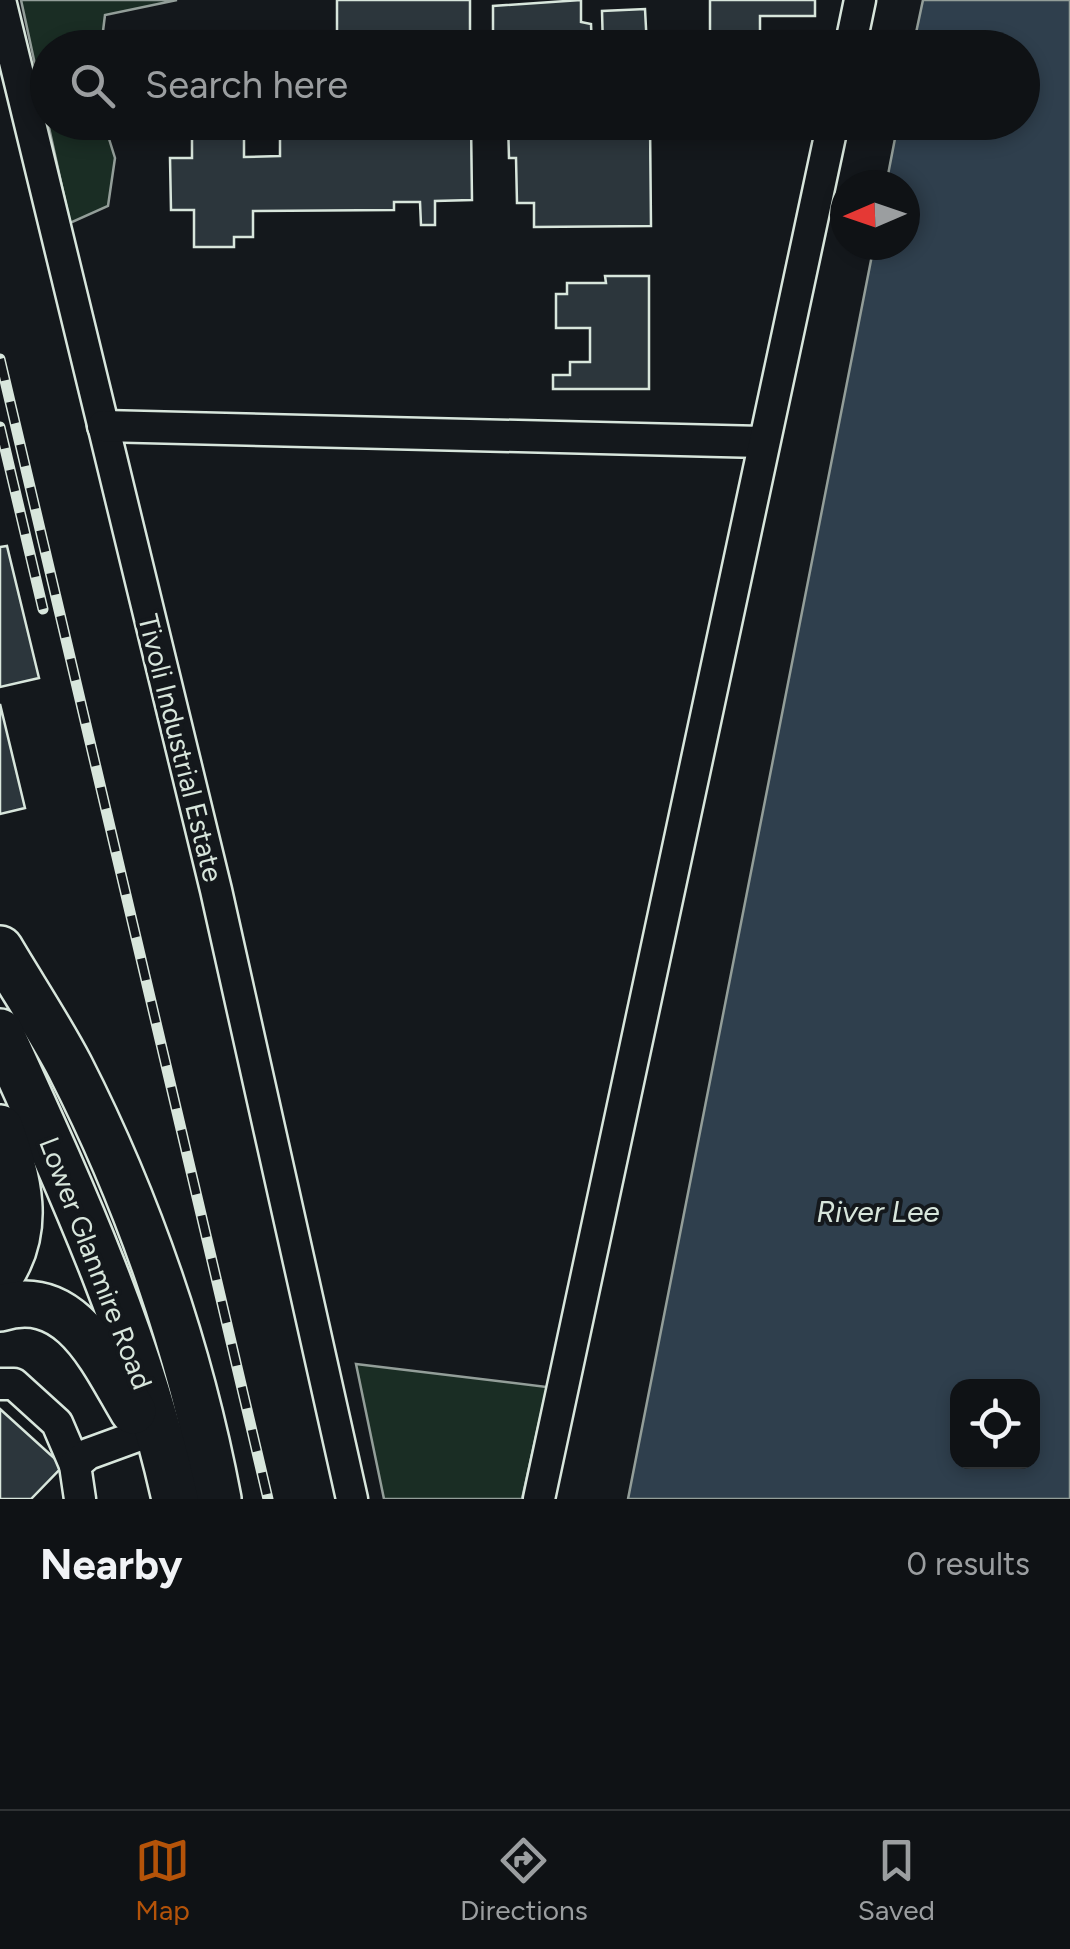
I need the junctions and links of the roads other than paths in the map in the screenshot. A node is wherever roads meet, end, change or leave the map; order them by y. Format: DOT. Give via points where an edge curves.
graph roads {
  1 [pos="0,0"];
  2 [pos="860,0"];
  3 [pos="854,30"];
  4 [pos="30,124"];
  5 [pos="34,140"];
  6 [pos="829,140"];
  7 [pos="103,426"];
  8 [pos="762,442"];
  9 [pos="0,949"];
  10 [pos="0,1032"];
  11 [pos="0,1079"];
  12 [pos="0,1128"];
  13 [pos="0,1276"];
  14 [pos="0,1308"];
  15 [pos="0,1384"];
  16 [pos="136,1423"];
  17 [pos="75,1465"];
  18 [pos="80,1499"];
  19 [pos="158,1499"];
  20 [pos="175,1499"];
  21 [pos="218,1499"];
  22 [pos="352,1499"];
  23 [pos="539,1499"];
  1 -- 4 [label="lane, Tivoli Industrial Estate"];
  2 -- 3 [label="lane"];
  5 -- 7 [label="lane, Tivoli Industrial Estate"];
  6 -- 8 [label="lane"];
  7 -- 8 [label="lane"];
  7 -- 22 [label="lane, Tivoli Industrial Estate" via="216,890"];
  8 -- 23 [label="lane"];
  9 -- 21 [label="highway" via="68,1064 122,1182 177,1336"];
  10 -- 20 [label="highway, Lower Glanmire Road" via="118,1304"];
  11 -- 16 [label="highway, Lower Glanmire Road" via="100,1308"];
  12 -- 13 [label="highway" via="16,1174 21,1225"];
  14 -- 16 [label="highway" via="46,1307 72,1320 94,1344"];
  15 -- 17 [label="lane" via="14,1384 57,1424"];
  16 -- 17 [label="lane"];
  16 -- 19 [label="highway, Lower Glanmire Road"];
  17 -- 18 [label="lane"];
}
